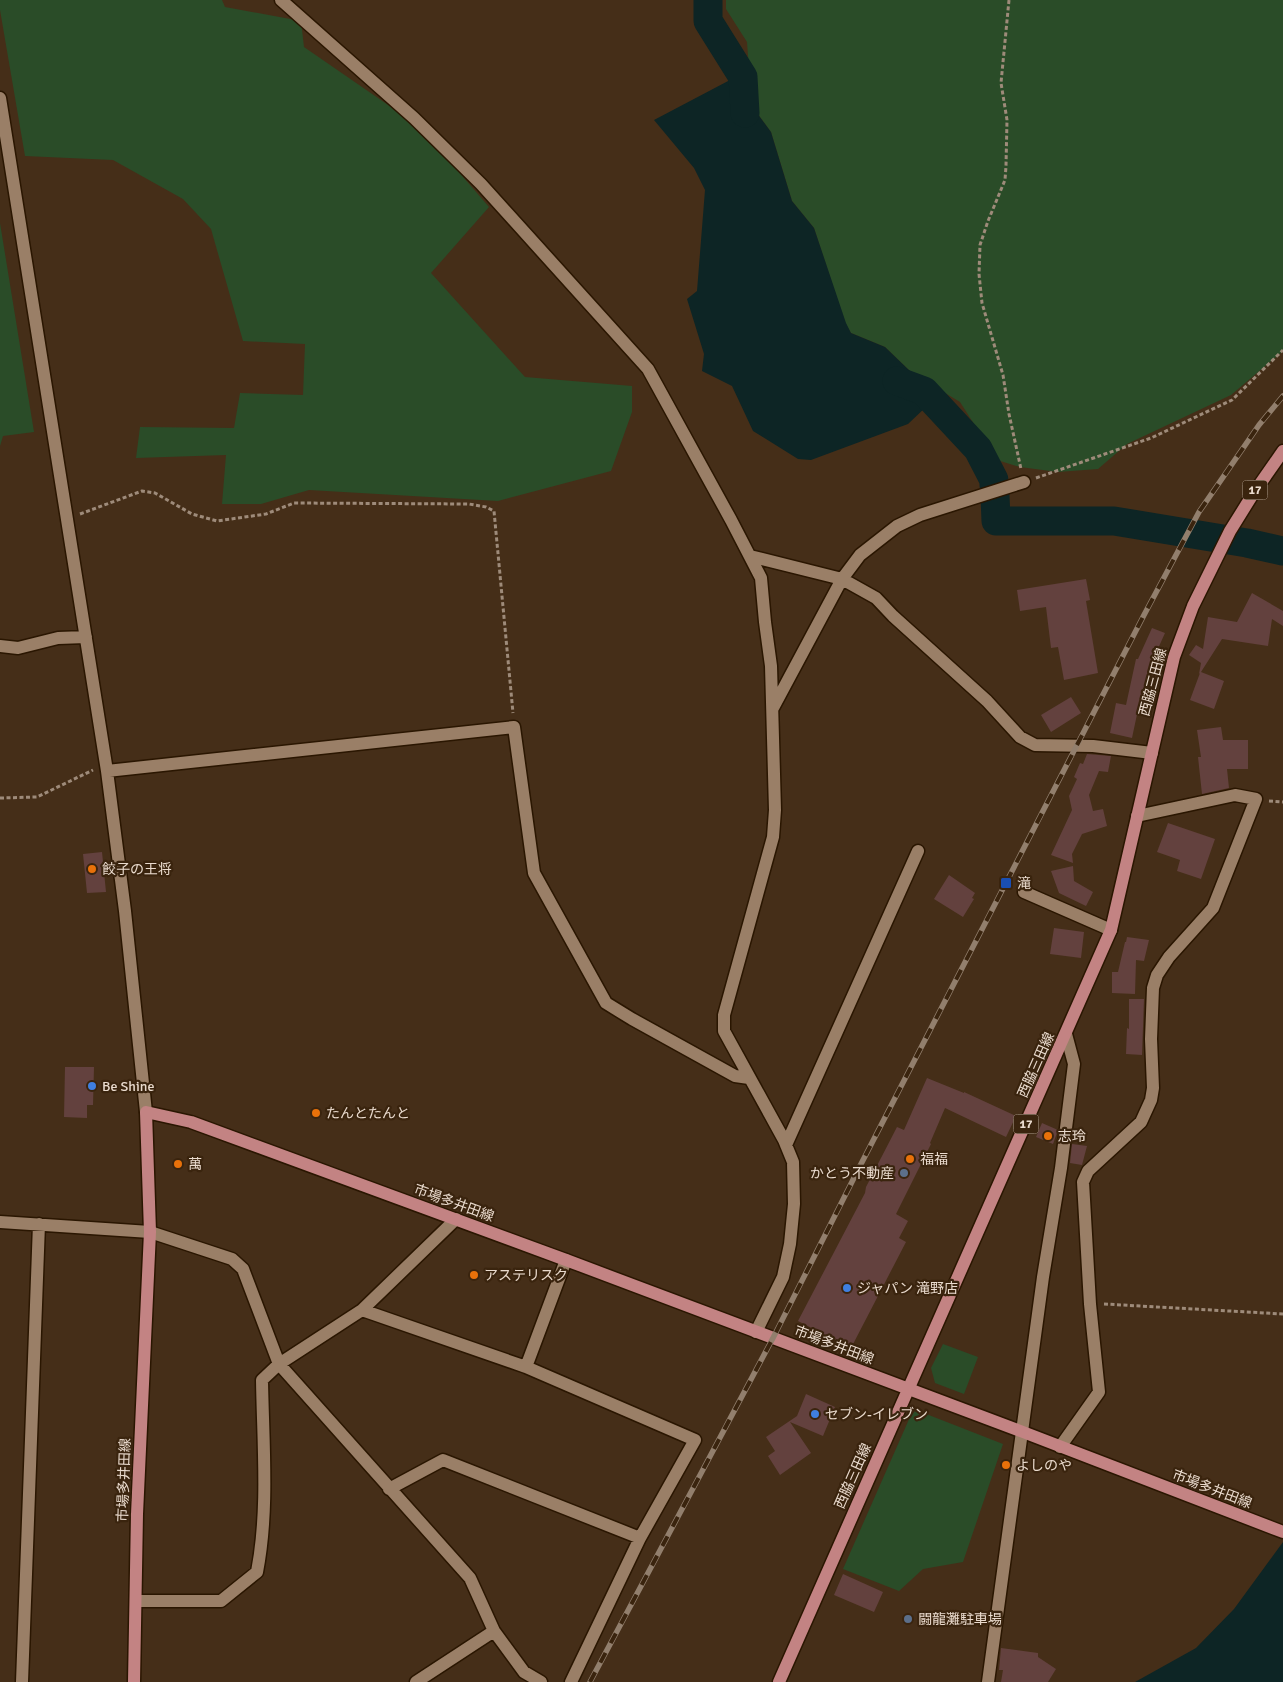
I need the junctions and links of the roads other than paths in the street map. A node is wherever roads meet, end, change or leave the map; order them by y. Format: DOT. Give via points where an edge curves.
graph roads {
  1 [pos="280,0"];
  2 [pos="0,98"];
  3 [pos="2,126"];
  4 [pos="1283,451"];
  5 [pos="1024,482"];
  6 [pos="750,556"];
  7 [pos="842,580"];
  8 [pos="86,637"];
  9 [pos="0,646"];
  10 [pos="773,708"];
  11 [pos="1152,753"];
  12 [pos="107,768"];
  13 [pos="1137,816"];
  14 [pos="918,851"];
  15 [pos="1024,892"];
  16 [pos="1111,930"];
  17 [pos="1066,1034"];
  18 [pos="749,1078"];
  19 [pos="146,1112"];
  20 [pos="786,1145"];
  21 [pos="456,1219"];
  22 [pos="0,1222"];
  23 [pos="39,1224"];
  24 [pos="150,1232"];
  25 [pos="566,1260"];
  26 [pos="362,1310"];
  27 [pos="756,1332"];
  28 [pos="279,1364"];
  29 [pos="526,1367"];
  30 [pos="908,1389"];
  31 [pos="1023,1432"];
  32 [pos="1060,1446"];
  33 [pos="389,1489"];
  34 [pos="1278,1531"];
  35 [pos="640,1538"];
  36 [pos="136,1601"];
  37 [pos="494,1631"];
  38 [pos="22,1682"];
  39 [pos="134,1682"];
  40 [pos="416,1682"];
  41 [pos="541,1682"];
  42 [pos="571,1682"];
  43 [pos="779,1682"];
  44 [pos="988,1682"];
  1 -- 6 [label="street" via="414,118 481,184 648,369"];
  2 -- 3 [label="street"];
  3 -- 8 [label="street"];
  4 -- 11 [label="main road, 西脇三田線 / 17" via="1220,549 1193,606 1174,657"];
  5 -- 7 [label="street" via="920,515 897,526 860,555"];
  6 -- 7 [label="street"];
  6 -- 10 [label="street" via="761,578"];
  7 -- 10 [label="street"];
  7 -- 11 [label="street" via="876,598 987,701 1020,737 1035,744"];
  8 -- 9 [label="street" via="58,638 18,648"];
  8 -- 12 [label="street"];
  10 -- 18 [label="street" via="774,837 724,1015 724,1031"];
  11 -- 13 [label="main road, 西脇三田線 / 17"];
  12 -- 18 [label="street" via="514,726 534,873 606,1003 735,1076"];
  12 -- 19 [label="street"];
  13 -- 16 [label="main road, 西脇三田線 / 17"];
  13 -- 32 [label="street" via="1235,795 1256,799 1213,908 1168,957 1157,974 1153,988 1151,1100 1141,1122 1088,1171 1083,1182 1099,1392"];
  14 -- 20 [label="street"];
  15 -- 16 [label="street"];
  16 -- 17 [label="main road, 西脇三田線 / 17"];
  17 -- 30 [label="main road, 西脇三田線 / 17"];
  17 -- 31 [label="street" via="1074,1064"];
  18 -- 20 [label="street"];
  19 -- 21 [label="main road, 市場多井田線" via="191,1122"];
  19 -- 24 [label="main road, 市場多井田線"];
  20 -- 27 [label="street" via="793,1162 794,1204 790,1244 782,1278"];
  21 -- 25 [label="main road, 市場多井田線"];
  21 -- 26 [label="street"];
  22 -- 23 [label="street"];
  23 -- 24 [label="street"];
  23 -- 38 [label="street"];
  24 -- 28 [label="street" via="232,1260 243,1269"];
  24 -- 36 [label="main road, 市場多井田線"];
  25 -- 27 [label="main road, 市場多井田線"];
  25 -- 29 [label="street"];
  26 -- 28 [label="street"];
  26 -- 29 [label="street"];
  27 -- 30 [label="main road, 市場多井田線"];
  28 -- 33 [label="street"];
  28 -- 36 [label="street" via="262,1380 262,1549 257,1572 221,1601"];
  29 -- 35 [label="street" via="695,1440"];
  30 -- 31 [label="main road, 市場多井田線"];
  30 -- 43 [label="main road, 西脇三田線 / 17"];
  31 -- 32 [label="main road, 市場多井田線"];
  31 -- 44 [label="street"];
  32 -- 34 [label="main road, 市場多井田線"];
  33 -- 35 [label="street" via="443,1460"];
  33 -- 37 [label="street" via="470,1578"];
  35 -- 42 [label="street"];
  36 -- 39 [label="main road, 市場多井田線"];
  37 -- 40 [label="street"];
  37 -- 41 [label="street" via="524,1672"];
}
